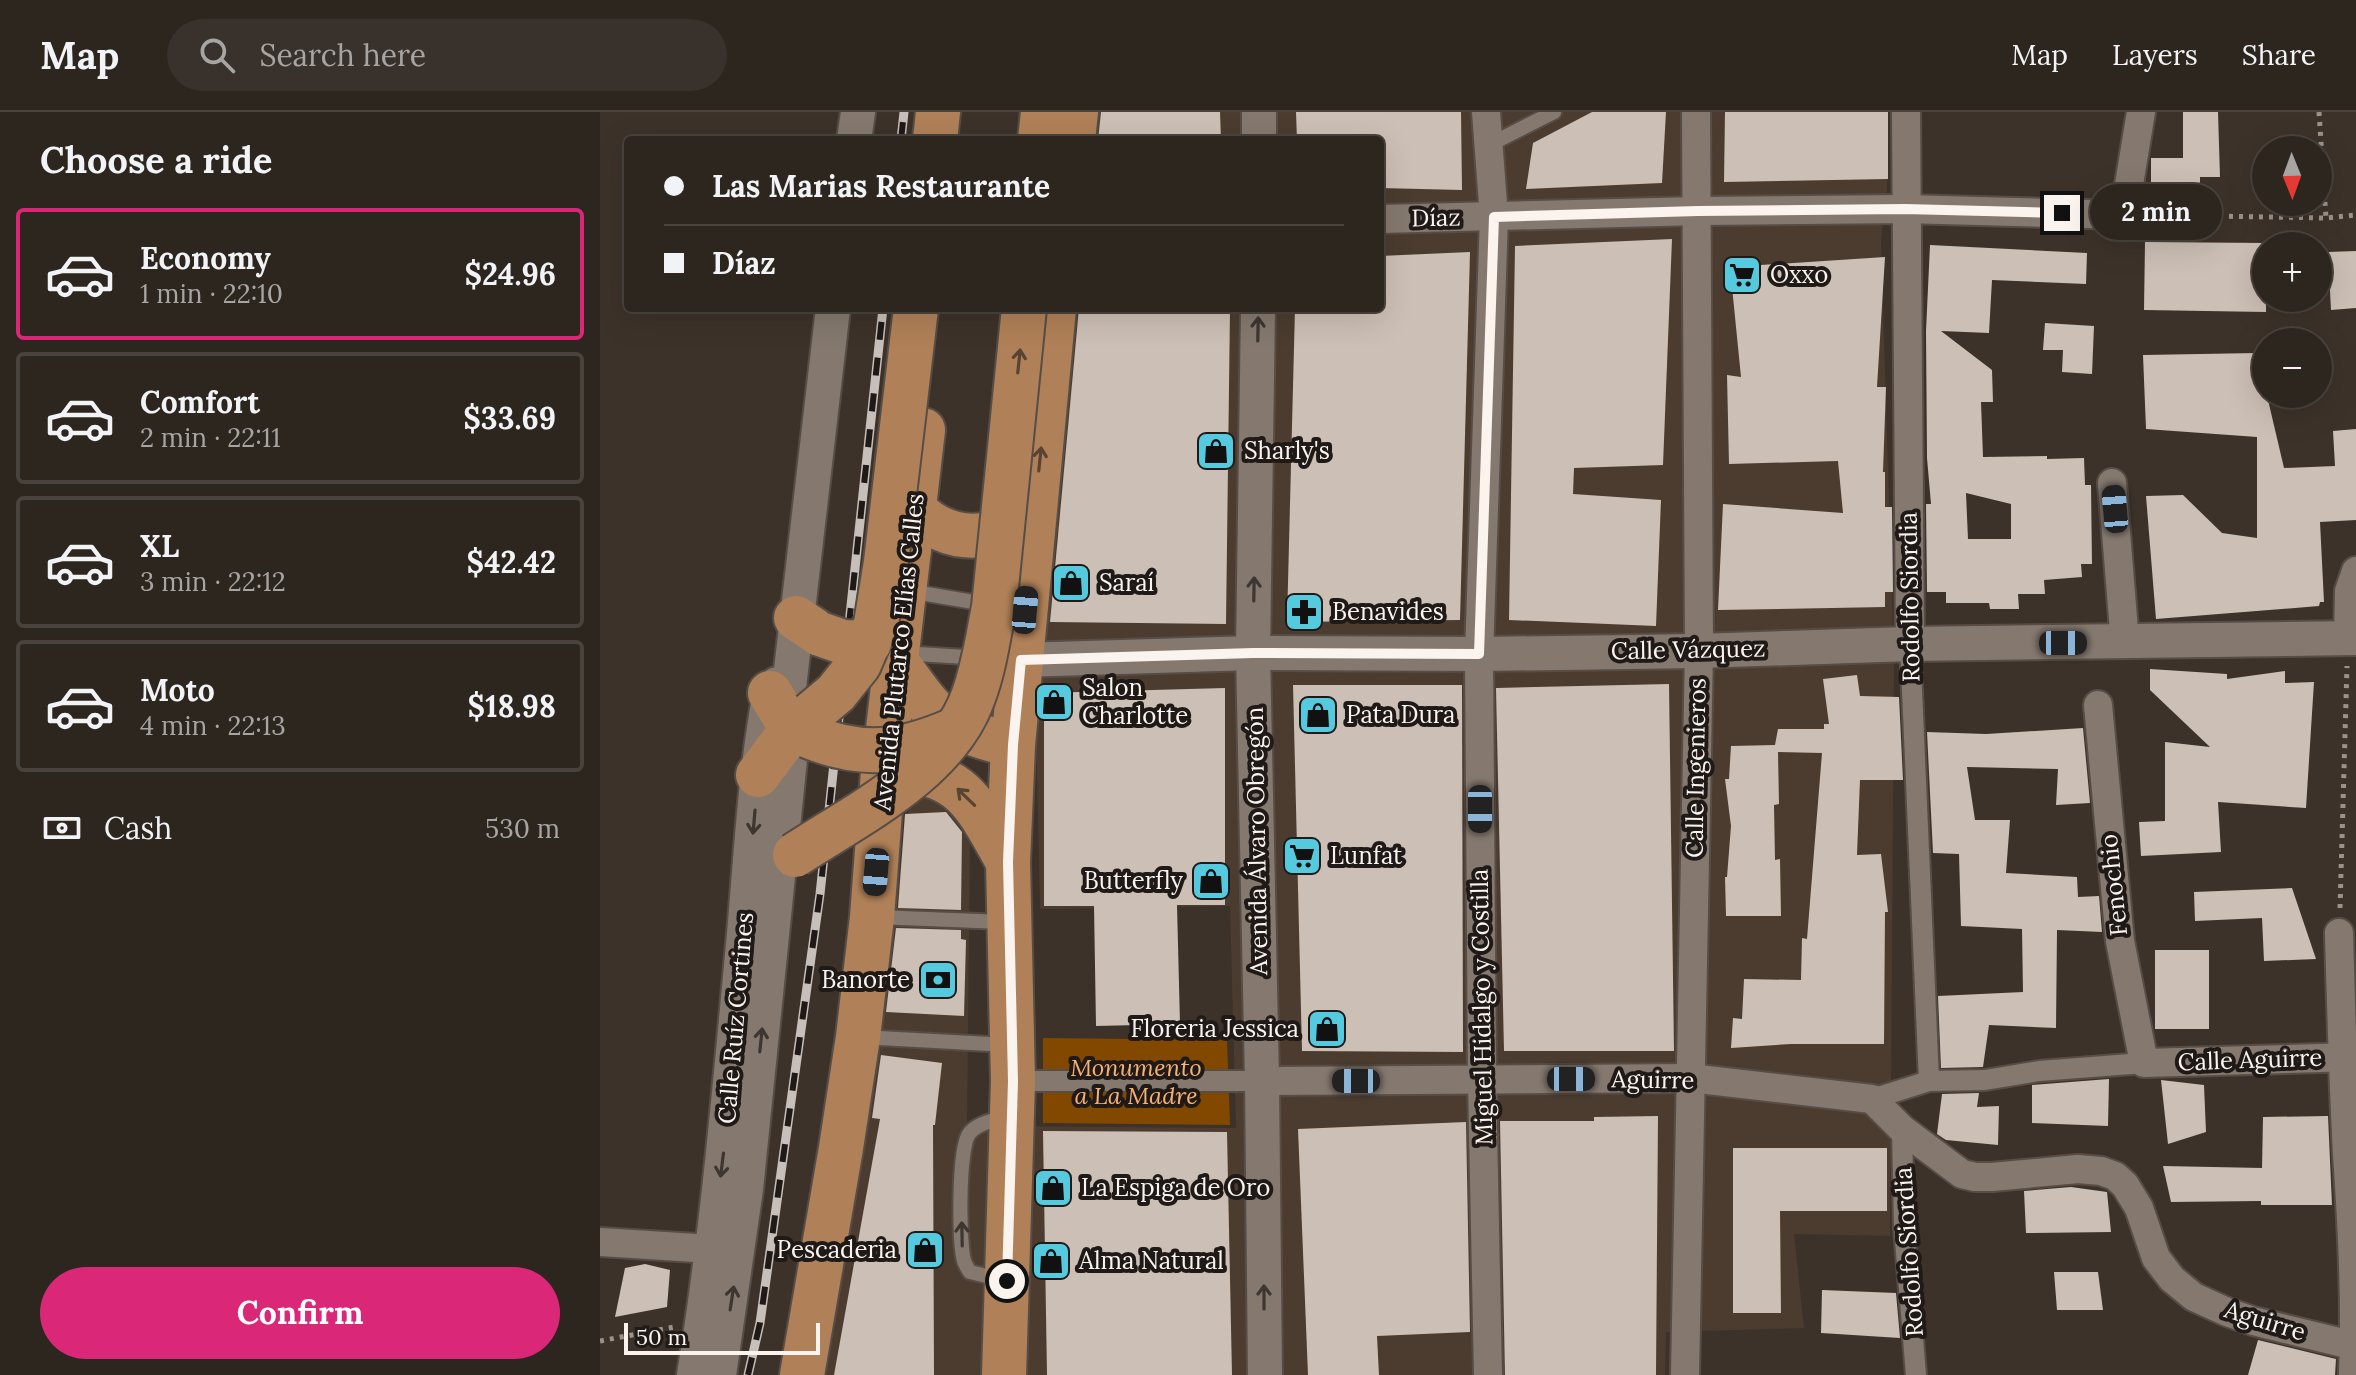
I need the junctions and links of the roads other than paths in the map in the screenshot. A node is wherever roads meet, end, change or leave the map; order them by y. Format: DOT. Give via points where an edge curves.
graph roads {
  1 [pos="858,112"];
  2 [pos="919,112"];
  3 [pos="938,112"];
  4 [pos="957,112"];
  5 [pos="1043,112"];
  6 [pos="1076,112"];
  7 [pos="1259,112"];
  8 [pos="1486,112"];
  9 [pos="1554,112"];
  10 [pos="1696,112"];
  11 [pos="1906,112"];
  12 [pos="2141,112"];
  13 [pos="855,136"];
  14 [pos="916,136"];
  15 [pos="935,136"];
  16 [pos="954,136"];
  17 [pos="1040,136"];
  18 [pos="1073,136"];
  19 [pos="1259,136"];
  20 [pos="1487,146"];
  21 [pos="1905,209"];
  22 [pos="1698,211"];
  23 [pos="1494,217"];
  24 [pos="1384,219"];
  25 [pos="833,312"];
  26 [pos="900,312"];
  27 [pos="916,312"];
  28 [pos="936,312"];
  29 [pos="1024,312"];
  30 [pos="1054,312"];
  31 [pos="1258,312"];
  32 [pos="2112,483"];
  33 [pos="915,510"];
  34 [pos="1035,510"];
  35 [pos="2356,571"];
  36 [pos="904,590"];
  37 [pos="1025,610"];
  38 [pos="808,626"];
  39 [pos="2352,639"];
  40 [pos="2125,643"];
  41 [pos="1910,644"];
  42 [pos="1699,651"];
  43 [pos="888,653"];
  44 [pos="1253,653"];
  45 [pos="1479,654"];
  46 [pos="1021,660"];
  47 [pos="780,681"];
  48 [pos="2098,705"];
  49 [pos="804,727"];
  50 [pos="955,730"];
  51 [pos="1013,745"];
  52 [pos="883,772"];
  53 [pos="758,775"];
  54 [pos="786,860"];
  55 [pos="1008,862"];
  56 [pos="872,917"];
  57 [pos="1009,923"];
  58 [pos="2339,933"];
  59 [pos="858,1037"];
  60 [pos="2349,1057"];
  61 [pos="2144,1063"];
  62 [pos="1690,1078"];
  63 [pos="1012,1080"];
  64 [pos="1482,1080"];
  65 [pos="1262,1081"];
  66 [pos="1929,1081"];
  67 [pos="1872,1099"];
  68 [pos="1902,1129"];
  69 [pos="600,1242"];
  70 [pos="712,1249"];
  71 [pos="2355,1346"];
  72 [pos="694,1375"];
  73 [pos="719,1375"];
  74 [pos="788,1375"];
  75 [pos="802,1375"];
  76 [pos="1004,1375"];
  77 [pos="1265,1375"];
  78 [pos="1488,1375"];
  79 [pos="1685,1375"];
  80 [pos="1916,1375"];
  81 [pos="2353,1375"];
  1 -- 13 [label="street"];
  2 -- 14 [label="highway"];
  3 -- 15 [label="highway"];
  4 -- 16 [label="highway"];
  5 -- 17 [label="highway"];
  6 -- 18 [label="highway"];
  7 -- 19 [label="street"];
  8 -- 20 [label="street, Miguel Hidalgo y Costilla"];
  9 -- 20 [label="lane"];
  10 -- 22 [label="street, Calle Ingenieros"];
  11 -- 21 [label="street, Rodolfo Siordia"];
  12 -- 21 [label="street, Díaz" via="2124,215"];
  20 -- 23 [label="street, Miguel Hidalgo y Costilla"];
  21 -- 22 [label="street, Díaz"];
  21 -- 41 [label="street, Rodolfo Siordia"];
  22 -- 23 [label="street, Díaz"];
  22 -- 42 [label="street, Calle Ingenieros"];
  23 -- 24 [label="street, Díaz"];
  23 -- 45 [label="street, Miguel Hidalgo y Costilla"];
  25 -- 38 [label="street, Calle Ruíz Cortines"];
  26 -- 74 [label="highway" via="853,795 849,859 857,896 816,1238"];
  27 -- 43 [label="highway, bridge" via="876,624"];
  28 -- 33 [label="highway, Avenida Plutarco Elías Calles"];
  50 -- 29 [label="highway, one-way, bridge" via="972,700 994,607"];
  34 -- 30 [label="highway, one-way"];
  44 -- 31 [label="street, Avenida Álvaro Obregón, one-way"];
  32 -- 40 [label="street"];
  33 -- 34 [label="highway" via="940,530 970,535 1009,529"];
  33 -- 36 [label="highway, Avenida Plutarco Elías Calles"];
  34 -- 37 [label="highway"];
  35 -- 39 [label="street" via="2349,591"];
  36 -- 37 [label="lane"];
  36 -- 43 [label="highway, Avenida Plutarco Elías Calles"];
  37 -- 46 [label="highway"];
  38 -- 43 [label="highway, bridge"];
  38 -- 47 [label="street, Calle Ruíz Cortines"];
  39 -- 40 [label="street, Calle Vázquez"];
  40 -- 41 [label="street, Calle Vázquez"];
  41 -- 42 [label="street, Calle Vázquez"];
  41 -- 66 [label="street, Rodolfo Siordia"];
  42 -- 45 [label="street, Calle Vázquez"];
  42 -- 62 [label="street, Calle Ingenieros"];
  43 -- 46 [label="lane"];
  43 -- 49 [label="highway, bridge" via="853,672"];
  43 -- 51 [label="highway" via="930,707 969,733"];
  43 -- 52 [label="highway, Avenida Plutarco Elías Calles"];
  44 -- 45 [label="street, Calle Vázquez"];
  44 -- 46 [label="street, Calle Vázquez"];
  44 -- 65 [label="street, Avenida Álvaro Obregón"];
  45 -- 64 [label="street, Miguel Hidalgo y Costilla"];
  46 -- 51 [label="highway"];
  47 -- 49 [label="highway"];
  47 -- 53 [label="street, Calle Ruíz Cortines"];
  48 -- 61 [label="street, Fenochio" via="2120,941"];
  49 -- 50 [label="highway, bridge" via="824,743 889,750 923,744"];
  49 -- 53 [label="highway"];
  49 -- 54 [label="street, Calle Ruíz Cortines"];
  50 -- 54 [label="highway, bridge" via="937,754 895,790"];
  51 -- 55 [label="highway"];
  55 -- 52 [label="highway, one-way" via="961,790 912,771"];
  52 -- 56 [label="highway, Avenida Plutarco Elías Calles"];
  53 -- 70 [label="street, Calle Ruíz Cortines, one-way"];
  73 -- 54 [label="street, Calle Ruíz Cortines, one-way"];
  55 -- 57 [label="highway"];
  56 -- 57 [label="lane"];
  56 -- 59 [label="highway, Avenida Plutarco Elías Calles"];
  57 -- 63 [label="highway"];
  58 -- 60 [label="street"];
  59 -- 63 [label="lane"];
  59 -- 75 [label="highway, Avenida Plutarco Elías Calles"];
  60 -- 61 [label="street, Calle Aguirre"];
  60 -- 71 [label="street"];
  61 -- 66 [label="street, Aguirre"];
  62 -- 64 [label="street, Aguirre"];
  62 -- 67 [label="street, Aguirre"];
  62 -- 79 [label="street, Calle Ingenieros"];
  63 -- 65 [label="street, Aguirre"];
  76 -- 63 [label="highway, one-way"];
  64 -- 65 [label="street, Aguirre"];
  64 -- 78 [label="street, Miguel Hidalgo y Costilla"];
  77 -- 65 [label="street, Avenida Álvaro Obregón, one-way"];
  66 -- 67 [label="street, Aguirre"];
  67 -- 68 [label="street"];
  68 -- 71 [label="street, Aguirre" via="1954,1169 1975,1177 2062,1169 2115,1176 2139,1208 2156,1258 2194,1297 2253,1321"];
  68 -- 80 [label="street, Rodolfo Siordia"];
  69 -- 70 [label="street"];
  70 -- 72 [label="street, Calle Ruíz Cortines"];
  71 -- 81 [label="street"];
}
